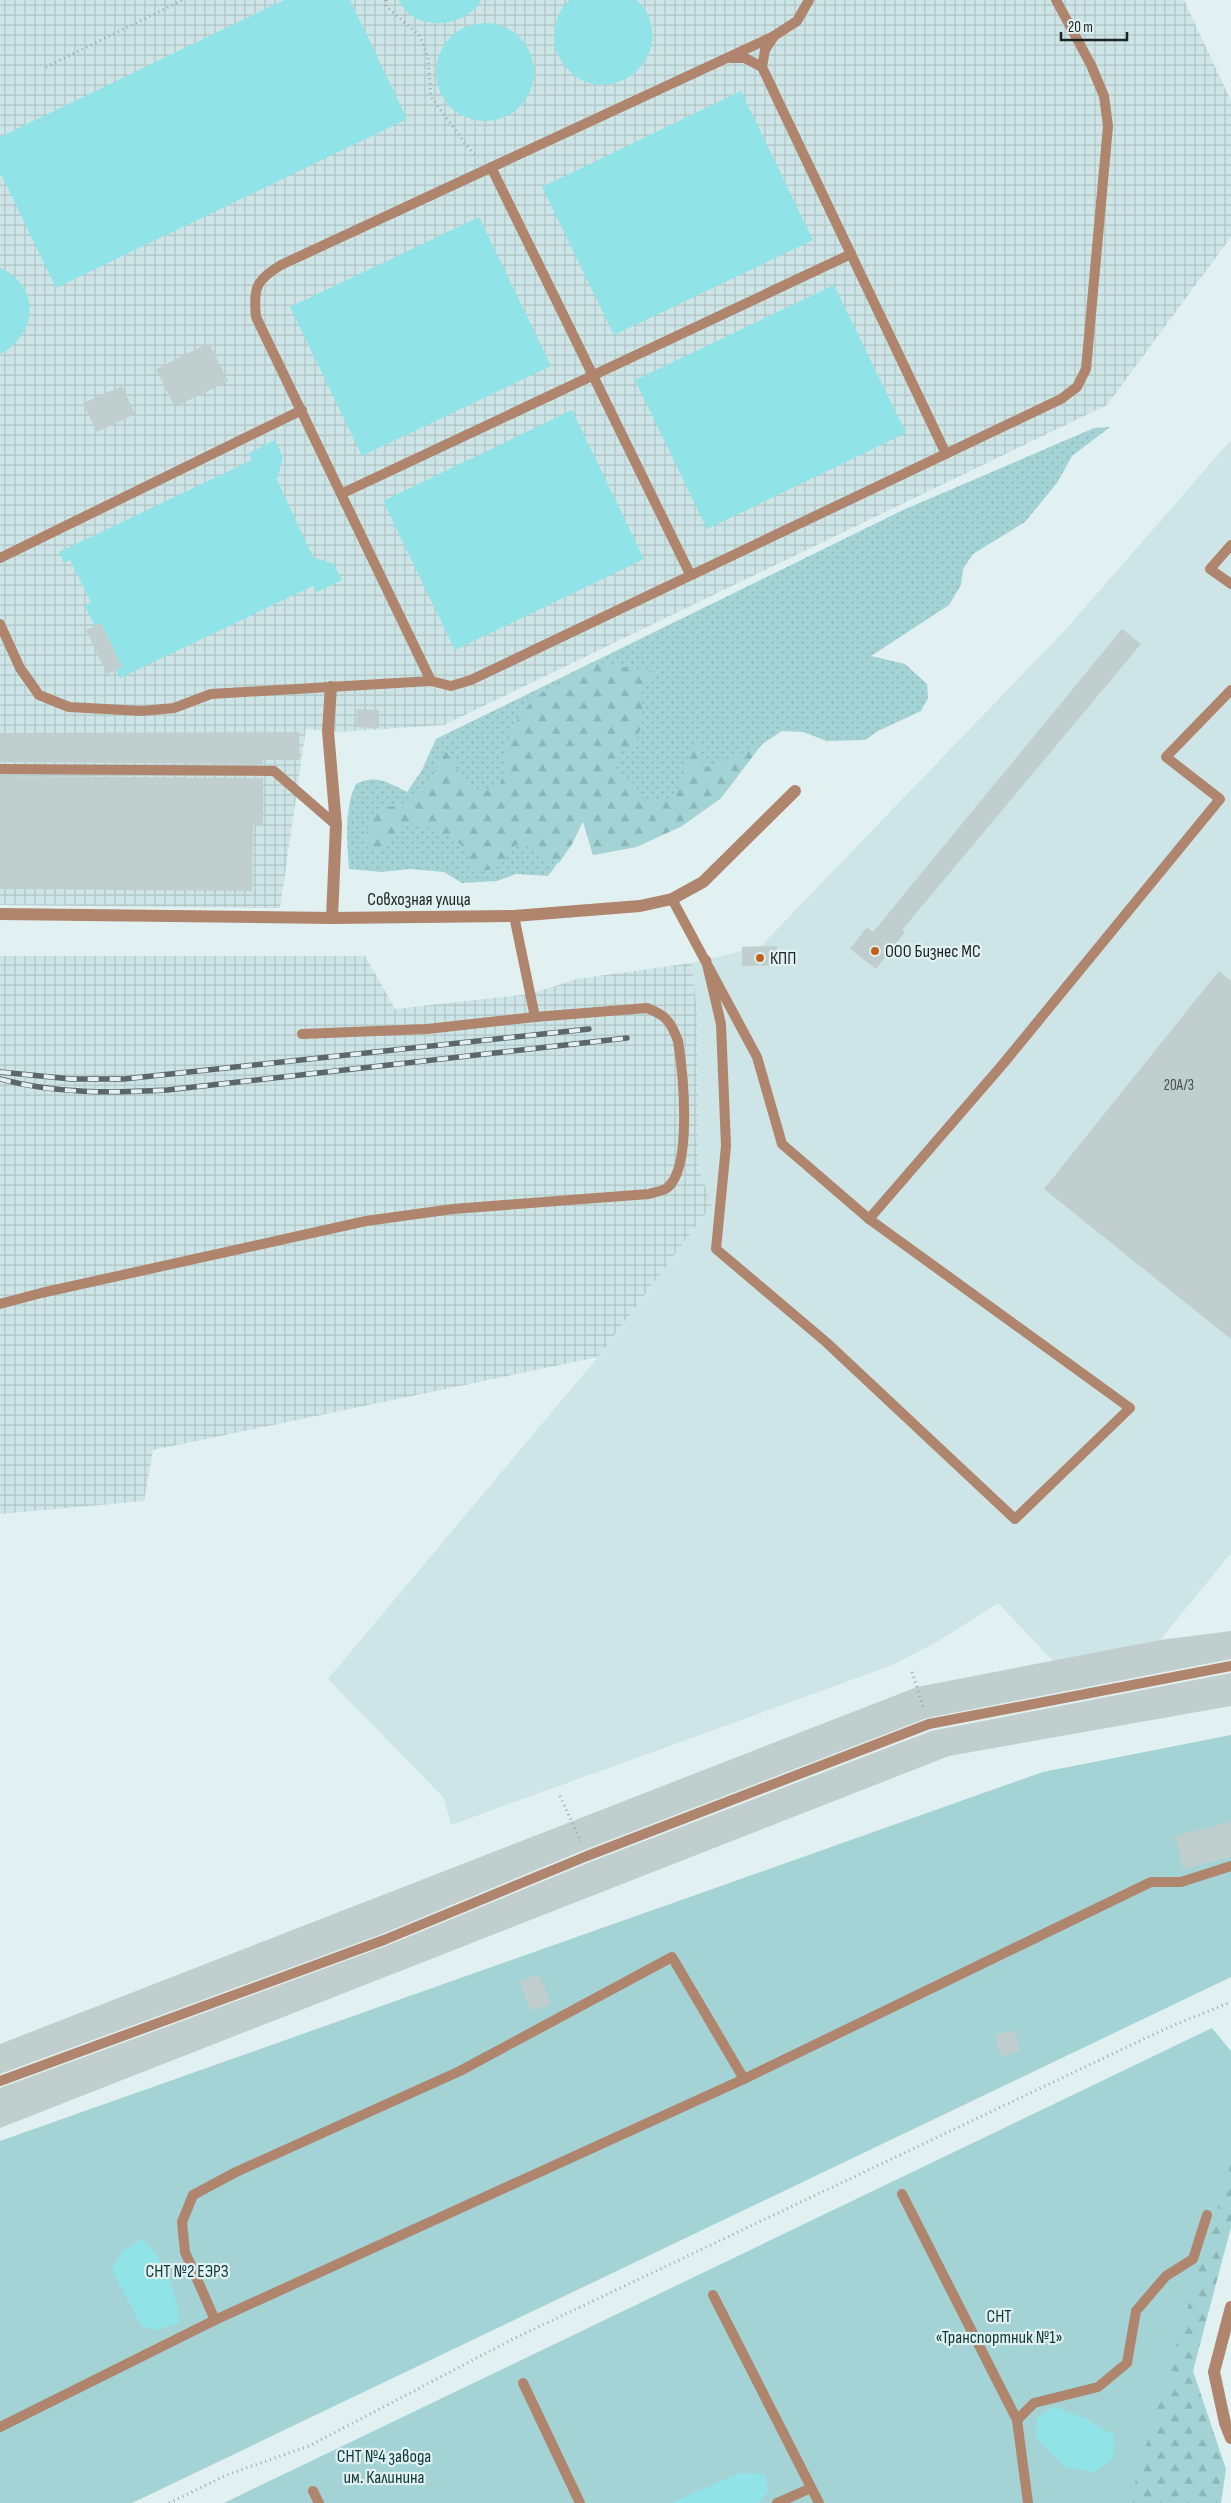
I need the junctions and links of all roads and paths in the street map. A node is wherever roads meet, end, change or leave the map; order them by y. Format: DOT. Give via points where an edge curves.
graph roads {
  1 [pos="183,0"];
  2 [pos="386,0"];
  3 [pos="809,0"];
  4 [pos="1056,0"];
  5 [pos="774,36"];
  6 [pos="726,58"];
  7 [pos="46,67"];
  8 [pos="762,67"];
  9 [pos="491,167"];
  10 [pos="851,254"];
  11 [pos="593,376"];
  12 [pos="302,410"];
  13 [pos="946,454"];
  14 [pos="343,493"];
  15 [pos="1231,545"];
  16 [pos="0,558"];
  17 [pos="690,574"];
  18 [pos="1231,584"];
  19 [pos="0,624"];
  20 [pos="431,681"];
  21 [pos="331,687"];
  22 [pos="1231,690"];
  23 [pos="0,770"];
  24 [pos="795,791"];
  25 [pos="336,825"];
  26 [pos="672,899"];
  27 [pos="0,914"];
  28 [pos="514,916"];
  29 [pos="332,918"];
  30 [pos="706,960"];
  31 [pos="535,1017"];
  32 [pos="302,1034"];
  33 [pos="869,1219"];
  34 [pos="0,1304"];
  35 [pos="1231,1666"];
  36 [pos="912,1672"];
  37 [pos="929,1724"];
  38 [pos="560,1796"];
  39 [pos="587,1856"];
  40 [pos="1231,1866"];
  41 [pos="1231,2002"];
  42 [pos="744,2079"];
  43 [pos="0,2081"];
  44 [pos="902,2194"];
  45 [pos="1207,2215"];
  46 [pos="713,2295"];
  47 [pos="1231,2307"];
  48 [pos="215,2320"];
  49 [pos="524,2384"];
  50 [pos="1017,2420"];
  51 [pos="0,2428"];
  52 [pos="1231,2438"];
  53 [pos="811,2488"];
  54 [pos="313,2491"];
  55 [pos="169,2503"];
  56 [pos="319,2503"];
  57 [pos="580,2503"];
  58 [pos="778,2503"];
  59 [pos="819,2503"];
  60 [pos="1028,2503"];
  1 -- 7 [label="path"];
  2 -- 9 [label="path" via="386,6 420,36 428,58 431,97 471,151"];
  3 -- 5 [label="lane" via="797,21"];
  4 -- 13 [label="lane" via="1104,96 1108,126 1086,369 1077,387 1061,399"];
  5 -- 6 [label="lane"];
  5 -- 8 [label="lane" via="765,50"];
  6 -- 8 [label="lane" via="745,58"];
  6 -- 9 [label="lane"];
  8 -- 10 [label="lane"];
  9 -- 11 [label="lane"];
  9 -- 12 [label="lane" via="262,276 254,295 256,317"];
  10 -- 11 [label="lane"];
  10 -- 13 [label="lane"];
  11 -- 14 [label="lane"];
  11 -- 17 [label="lane"];
  12 -- 14 [label="lane"];
  12 -- 16 [label="lane"];
  13 -- 17 [label="lane"];
  14 -- 20 [label="lane"];
  15 -- 18 [label="lane" via="1210,569"];
  17 -- 20 [label="lane" via="470,680 451,686"];
  19 -- 21 [label="lane" via="20,668 39,695 69,707 142,711 174,708 211,694"];
  20 -- 21 [label="lane"];
  21 -- 25 [label="street" via="328,731"];
  22 -- 33 [label="lane" via="1166,757 1220,799 1003,1064"];
  23 -- 25 [label="lane" via="274,771"];
  24 -- 26 [label="street, Совхозная улица" via="703,882"];
  25 -- 29 [label="street"];
  26 -- 28 [label="street, Совхозная улица" via="640,906"];
  26 -- 30 [label="lane"];
  27 -- 29 [label="street, Совхозная улица"];
  28 -- 29 [label="street, Совхозная улица"];
  28 -- 31 [label="lane"];
  30 -- 33 [label="lane" via="757,1057 782,1144"];
  30 -- 33 [label="lane" via="721,1024 726,1146 716,1249 826,1342 1015,1519 1130,1408"];
  31 -- 32 [label="lane" via="427,1029"];
  31 -- 34 [label="lane" via="647,1008 662,1014 673,1028 681,1058 684,1137 677,1175 667,1188 649,1194 453,1209 366,1221"];
  35 -- 37 [label="lane"];
  36 -- 37 [label="path"];
  37 -- 39 [label="lane"];
  38 -- 39 [label="path"];
  39 -- 43 [label="lane" via="384,1940"];
  40 -- 42 [label="lane" via="1181,1882 1151,1882"];
  41 -- 55 [label="path" via="1167,2028 522,2335 310,2446 228,2474"];
  42 -- 48 [label="lane"];
  42 -- 48 [label="lane" via="672,1958 460,2071 236,2172 193,2195 182,2222 185,2252"];
  44 -- 50 [label="lane"];
  45 -- 50 [label="lane" via="1193,2259 1166,2276 1136,2312 1126,2363 1098,2387 1034,2402"];
  46 -- 53 [label="lane"];
  47 -- 52 [label="street" via="1214,2372"];
  48 -- 51 [label="lane"];
  49 -- 57 [label="lane"];
  50 -- 60 [label="lane"];
  53 -- 58 [label="lane"];
  53 -- 59 [label="lane"];
  54 -- 56 [label="lane"];
}
